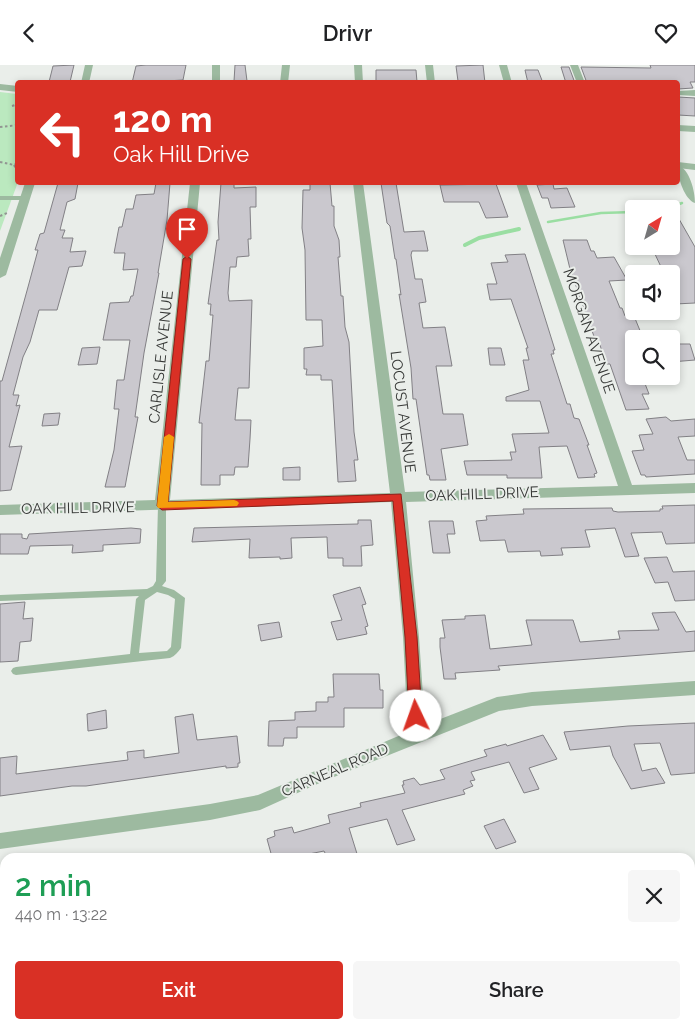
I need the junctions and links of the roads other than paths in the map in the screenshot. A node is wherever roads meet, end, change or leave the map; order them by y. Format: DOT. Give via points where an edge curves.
graph roads {
  1 [pos="88,65"];
  2 [pos="216,65"];
  3 [pos="286,65"];
  4 [pos="358,65"];
  5 [pos="429,65"];
  6 [pos="503,65"];
  7 [pos="574,65"];
  8 [pos="86,80"];
  9 [pos="216,80"];
  10 [pos="284,80"];
  11 [pos="359,80"];
  12 [pos="431,80"];
  13 [pos="507,80"];
  14 [pos="580,80"];
  15 [pos="0,87"];
  16 [pos="15,89"];
  17 [pos="680,93"];
  18 [pos="695,93"];
  19 [pos="680,127"];
  20 [pos="695,129"];
  21 [pos="680,167"];
  22 [pos="695,167"];
  23 [pos="680,171"];
  24 [pos="29,185"];
  25 [pos="195,185"];
  26 [pos="358,185"];
  27 [pos="523,185"];
  28 [pos="0,198"];
  29 [pos="25,198"];
  30 [pos="695,200"];
  31 [pos="0,275"];
  32 [pos="695,488"];
  33 [pos="627,490"];
  34 [pos="398,497"];
  35 [pos="162,506"];
  36 [pos="0,509"];
  37 [pos="153,590"];
  38 [pos="0,598"];
  39 [pos="134,657"];
  40 [pos="16,671"];
  41 [pos="695,688"];
  42 [pos="417,736"];
  43 [pos="0,841"];
  1 -- 8 [label="street"];
  2 -- 9 [label="street"];
  3 -- 10 [label="street"];
  4 -- 11 [label="street"];
  5 -- 12 [label="street"];
  6 -- 13 [label="street"];
  7 -- 14 [label="street"];
  15 -- 16 [label="street"];
  17 -- 18 [label="street"];
  19 -- 20 [label="street"];
  21 -- 22 [label="street"];
  23 -- 30 [label="street"];
  24 -- 29 [label="street"];
  25 -- 35 [label="street, CARLISLE AVENUE"];
  26 -- 34 [label="street, LOCUST AVENUE"];
  27 -- 33 [label="street, MORGAN AVENUE"];
  28 -- 29 [label="lane"];
  29 -- 31 [label="street"];
  32 -- 33 [label="street, OAK HILL DRIVE"];
  33 -- 34 [label="street, OAK HILL DRIVE"];
  34 -- 35 [label="street, OAK HILL DRIVE"];
  34 -- 42 [label="street, LOCUST AVENUE"];
  35 -- 36 [label="street, OAK HILL DRIVE"];
  35 -- 37 [label="lane" via="162,581"];
  37 -- 38 [label="lane"];
  37 -- 39 [label="lane" via="142,599"];
  37 -- 39 [label="lane" via="171,592 180,598 176,648 170,654"];
  39 -- 40 [label="lane"];
  41 -- 42 [label="street, CARNEAL ROAD" via="512,701"];
  42 -- 43 [label="street, CARNEAL ROAD" via="260,802 210,813"];
}
